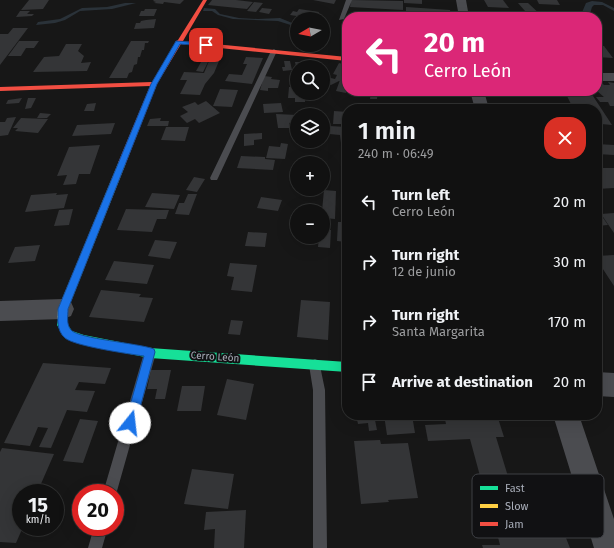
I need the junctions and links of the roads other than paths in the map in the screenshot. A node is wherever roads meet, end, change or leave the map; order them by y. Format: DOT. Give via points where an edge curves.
graph roads {
  1 [pos="205,0"];
  2 [pos="349,0"];
  3 [pos="461,0"];
  4 [pos="344,12"];
  5 [pos="463,12"];
  6 [pos="178,42"];
  7 [pos="274,51"];
  8 [pos="342,58"];
  9 [pos="602,76"];
  10 [pos="614,77"];
  11 [pos="154,84"];
  12 [pos="0,89"];
  13 [pos="214,178"];
  14 [pos="63,309"];
  15 [pos="0,311"];
  16 [pos="150,352"];
  17 [pos="315,365"];
  18 [pos="342,367"];
  19 [pos="602,384"];
  20 [pos="614,385"];
  21 [pos="568,420"];
  22 [pos="585,474"];
  23 [pos="113,484"];
  24 [pos="604,533"];
  25 [pos="98,536"];
  26 [pos="95,548"];
  27 [pos="320,548"];
  28 [pos="609,548"];
  1 -- 6 [label="street"];
  2 -- 4 [label="lane"];
  3 -- 5 [label="street"];
  6 -- 7 [label="street"];
  6 -- 11 [label="street"];
  7 -- 8 [label="street"];
  7 -- 13 [label="lane"];
  9 -- 10 [label="street"];
  11 -- 12 [label="street"];
  11 -- 14 [label="street"];
  14 -- 15 [label="street"];
  14 -- 16 [label="street, Cerro León" via="62,325 69,335"];
  16 -- 17 [label="street, Cerro León"];
  16 -- 23 [label="lane"];
  17 -- 18 [label="street, Cerro León"];
  17 -- 27 [label="lane" via="319,390"];
  19 -- 20 [label="street"];
  21 -- 22 [label="street"];
  24 -- 28 [label="street"];
  25 -- 26 [label="lane"];
}
